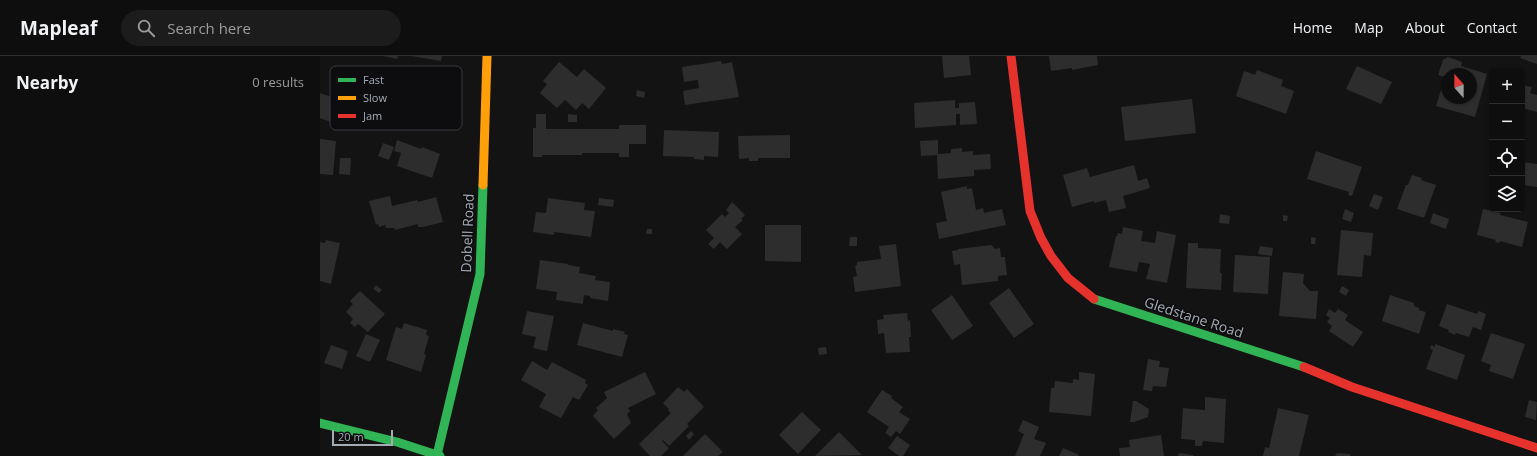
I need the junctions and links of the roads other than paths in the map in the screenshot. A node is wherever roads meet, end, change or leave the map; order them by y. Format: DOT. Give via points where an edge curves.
graph roads {
  1 [pos="486,56"];
  2 [pos="1011,56"];
  3 [pos="320,424"];
  4 [pos="1537,448"];
  5 [pos="438,455"];
  1 -- 5 [label="street, Dobell Road" via="480,274"];
  2 -- 4 [label="street, Gledstane Road" via="1030,211 1050,256 1081,289 1095,299 1172,326 1304,367 1352,387"];
  3 -- 5 [label="street" via="397,442"];
}
